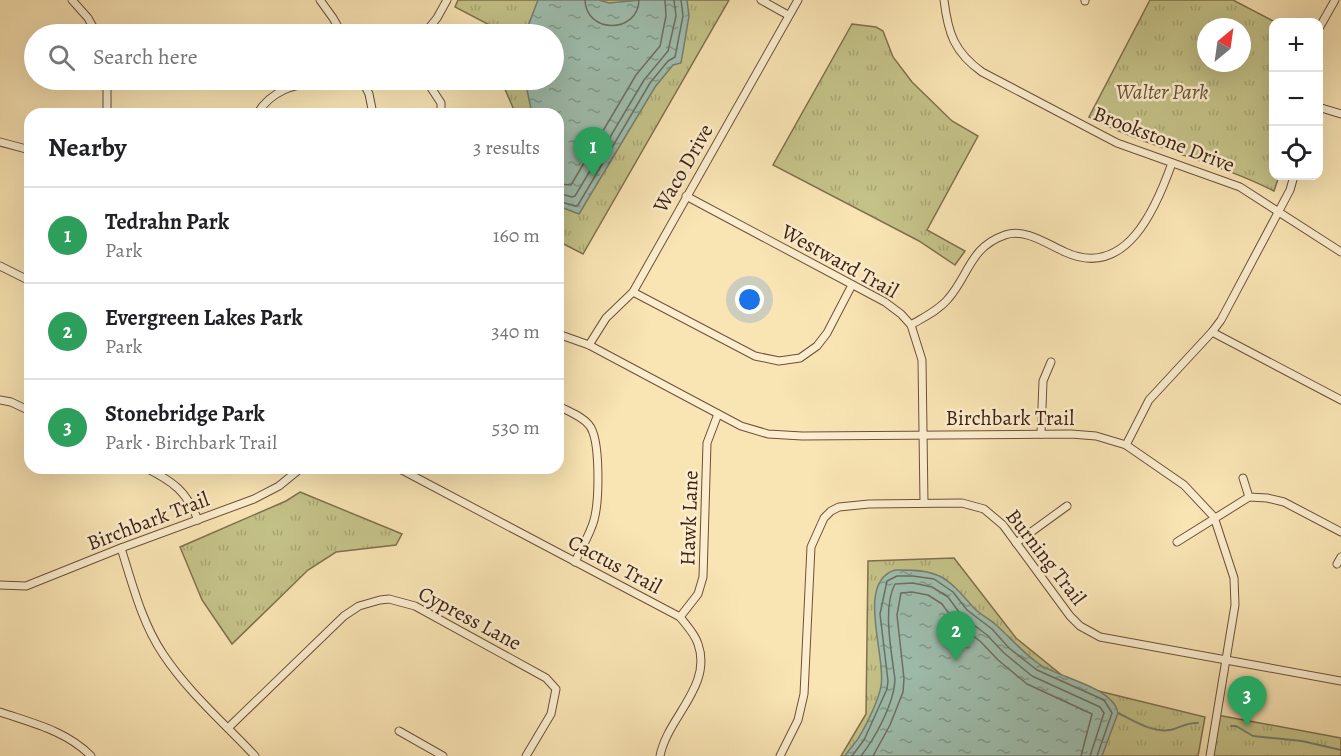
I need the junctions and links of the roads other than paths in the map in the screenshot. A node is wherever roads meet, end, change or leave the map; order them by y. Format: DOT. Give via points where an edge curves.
graph roads {
  1 [pos="72,0"];
  2 [pos="320,0"];
  3 [pos="447,0"];
  4 [pos="761,0"];
  5 [pos="798,0"];
  6 [pos="943,0"];
  7 [pos="1335,0"];
  8 [pos="788,15"];
  9 [pos="1323,21"];
  10 [pos="91,24"];
  11 [pos="336,24"];
  12 [pos="432,24"];
  13 [pos="107,90"];
  14 [pos="282,90"];
  15 [pos="367,90"];
  16 [pos="433,90"];
  17 [pos="107,108"];
  18 [pos="262,108"];
  19 [pos="372,108"];
  20 [pos="441,108"];
  21 [pos="1323,109"];
  22 [pos="1341,114"];
  23 [pos="0,142"];
  24 [pos="24,148"];
  25 [pos="1172,163"];
  26 [pos="1293,180"];
  27 [pos="686,196"];
  28 [pos="1279,210"];
  29 [pos="1341,252"];
  30 [pos="0,266"];
  31 [pos="24,278"];
  32 [pos="852,285"];
  33 [pos="633,292"];
  34 [pos="911,326"];
  35 [pos="1212,332"];
  36 [pos="564,336"];
  37 [pos="589,345"];
  38 [pos="1051,362"];
  39 [pos="0,400"];
  40 [pos="1341,400"];
  41 [pos="24,408"];
  42 [pos="564,409"];
  43 [pos="718,414"];
  44 [pos="1041,434"];
  45 [pos="923,435"];
  46 [pos="1126,445"];
  47 [pos="158,474"];
  48 [pos="293,474"];
  49 [pos="409,474"];
  50 [pos="1243,477"];
  51 [pos="1249,497"];
  52 [pos="924,503"];
  53 [pos="1067,506"];
  54 [pos="1214,517"];
  55 [pos="198,520"];
  56 [pos="1341,532"];
  57 [pos="1178,542"];
  58 [pos="1016,543"];
  59 [pos="121,548"];
  60 [pos="575,562"];
  61 [pos="0,585"];
  62 [pos="680,617"];
  63 [pos="1227,661"];
  64 [pos="1341,681"];
  65 [pos="0,711"];
  66 [pos="228,728"];
  67 [pos="399,731"];
  68 [pos="91,756"];
  69 [pos="255,756"];
  70 [pos="443,756"];
  71 [pos="526,756"];
  72 [pos="660,756"];
  73 [pos="780,756"];
  74 [pos="1210,756"];
  1 -- 10 [label="street"];
  2 -- 11 [label="street"];
  3 -- 12 [label="street"];
  4 -- 8 [label="street"];
  5 -- 8 [label="street, Waco Drive"];
  6 -- 25 [label="street, Brookstone Drive" via="950,36 971,65 1110,140"];
  7 -- 9 [label="street"];
  8 -- 27 [label="street, Waco Drive"];
  13 -- 17 [label="street"];
  14 -- 18 [label="street"];
  15 -- 19 [label="street"];
  16 -- 20 [label="street"];
  21 -- 22 [label="street"];
  23 -- 24 [label="street"];
  25 -- 28 [label="street, Brookstone Drive" via="1240,187"];
  25 -- 34 [label="street" via="1141,229 1121,249 1088,258 1065,252 1036,237 1006,234 978,252 947,300"];
  26 -- 28 [label="street"];
  27 -- 32 [label="street, Westward Trail"];
  27 -- 33 [label="street, Waco Drive"];
  28 -- 29 [label="street, Brookstone Drive"];
  28 -- 35 [label="street"];
  30 -- 31 [label="street"];
  32 -- 33 [label="street" via="817,346 800,358 779,361 755,356"];
  32 -- 34 [label="street, Westward Trail" via="892,306"];
  33 -- 37 [label="street, Waco Drive" via="606,318"];
  34 -- 45 [label="street, Westward Trail" via="922,360"];
  35 -- 40 [label="street"];
  35 -- 46 [label="street" via="1149,400"];
  36 -- 37 [label="street, Birchbark Trail"];
  37 -- 43 [label="street, Birchbark Trail"];
  38 -- 44 [label="street" via="1043,381"];
  39 -- 41 [label="street"];
  42 -- 60 [label="street" via="590,425 598,459 596,513"];
  43 -- 45 [label="street, Birchbark Trail" via="748,428 779,435"];
  43 -- 62 [label="street, Hawk Lane" via="707,443 703,577 698,594"];
  44 -- 45 [label="street, Birchbark Trail"];
  44 -- 46 [label="street, Birchbark Trail" via="1088,434"];
  45 -- 52 [label="street, Westward Trail"];
  46 -- 54 [label="street, Birchbark Trail" via="1184,485"];
  47 -- 55 [label="street" via="175,483"];
  48 -- 55 [label="street, Birchbark Trail" via="272,490"];
  49 -- 60 [label="street, Cactus Trail"];
  50 -- 51 [label="street"];
  51 -- 54 [label="street"];
  51 -- 56 [label="street" via="1284,502"];
  52 -- 58 [label="street, Burning Trail" via="962,503 984,509"];
  52 -- 73 [label="street, Burning Trail" via="839,507 824,518 810,553 804,694 798,720"];
  53 -- 58 [label="street"];
  54 -- 57 [label="street"];
  54 -- 63 [label="street, Birchbark Trail" via="1235,587"];
  55 -- 59 [label="street, Birchbark Trail"];
  58 -- 63 [label="street, Burning Trail" via="1070,616 1089,632 1112,640"];
  59 -- 61 [label="street, Birchbark Trail" via="26,586"];
  59 -- 66 [label="street" via="146,622 163,656"];
  60 -- 62 [label="street, Cactus Trail"];
  62 -- 72 [label="street, Cactus Trail" via="699,645 699,674"];
  63 -- 64 [label="street, Burning Trail"];
  63 -- 74 [label="street, Birchbark Trail"];
  65 -- 68 [label="street" via="66,736"];
  66 -- 69 [label="street"];
  66 -- 71 [label="street, Cypress Lane" via="344,616 369,602 389,599 415,606 546,678 556,689 553,707"];
  67 -- 70 [label="street"];
}
